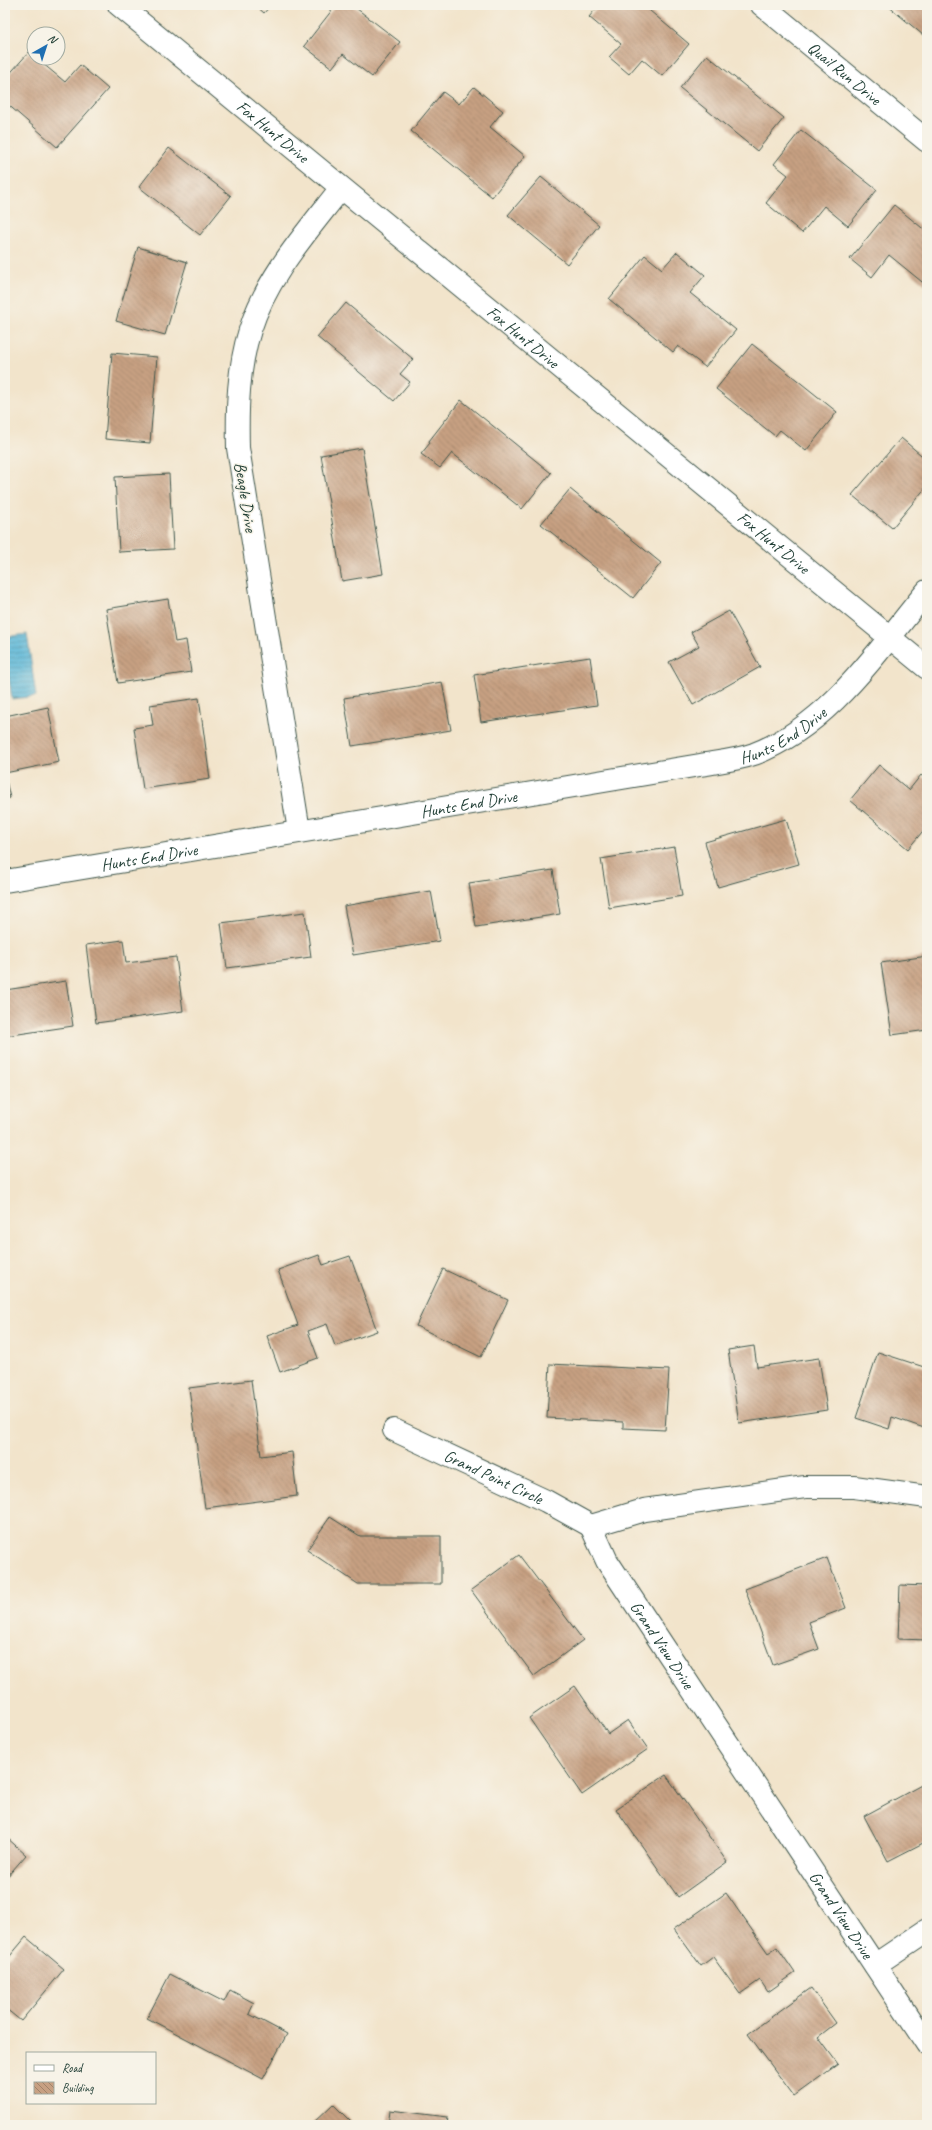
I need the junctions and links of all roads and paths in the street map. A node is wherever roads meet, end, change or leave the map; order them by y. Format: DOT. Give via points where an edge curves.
graph roads {
  1 [pos="119,5"];
  2 [pos="762,5"];
  3 [pos="927,141"];
  4 [pos="341,188"];
  5 [pos="927,591"];
  6 [pos="889,638"];
  7 [pos="927,668"];
  8 [pos="299,831"];
  9 [pos="5,881"];
  10 [pos="394,1430"];
  11 [pos="927,1497"];
  12 [pos="591,1526"];
  13 [pos="927,1930"];
  14 [pos="875,1965"];
  15 [pos="927,2044"];
  1 -- 4 [label="street, Fox Hunt Drive"];
  2 -- 3 [label="street, Quail Run Drive"];
  4 -- 6 [label="street, Fox Hunt Drive"];
  4 -- 8 [label="street, Beagle Drive" via="283,263 264,296 250,330 237,405 238,448"];
  5 -- 6 [label="street, Hunts End Drive"];
  6 -- 7 [label="street, Fox Hunt Drive"];
  6 -- 8 [label="street, Hunts End Drive" via="832,703 794,734 752,755 700,766"];
  8 -- 9 [label="street, Hunts End Drive"];
  10 -- 12 [label="street, Grand Point Circle" via="546,1501"];
  11 -- 12 [label="street" via="854,1487 805,1487 644,1510"];
  12 -- 14 [label="street, Grand View Drive" via="607,1561"];
  13 -- 14 [label="street"];
  14 -- 15 [label="street, Grand View Drive"];
}
